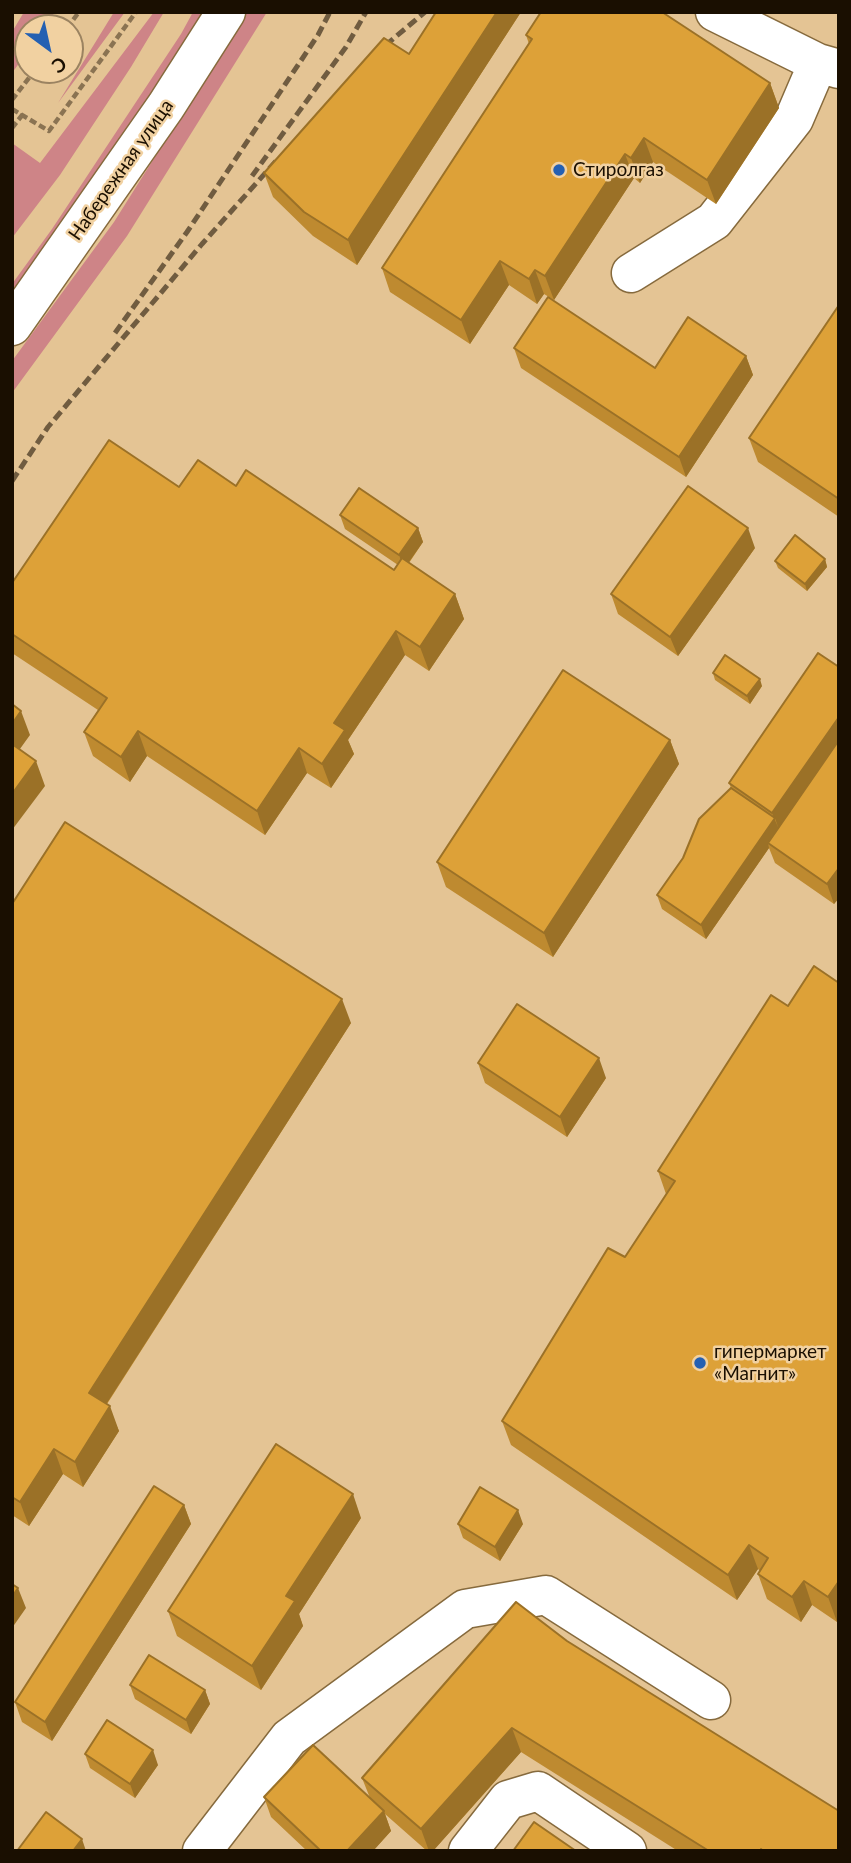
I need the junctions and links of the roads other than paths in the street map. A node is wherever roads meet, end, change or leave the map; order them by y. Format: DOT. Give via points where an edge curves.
graph roads {
  1 [pos="226,12"];
  2 [pos="715,12"];
  3 [pos="828,66"];
  4 [pos="631,272"];
  5 [pos="12,326"];
  6 [pos="711,1700"];
  7 [pos="202,1851"];
  8 [pos="468,1851"];
  9 [pos="627,1851"];
  1 -- 5 [label="street, Набережная улица"];
  2 -- 3 [label="street"];
  3 -- 4 [label="street" via="794,119 715,221"];
  6 -- 7 [label="street" via="545,1595 465,1609 289,1738"];
  8 -- 9 [label="street" via="508,1800 538,1791"];
}
